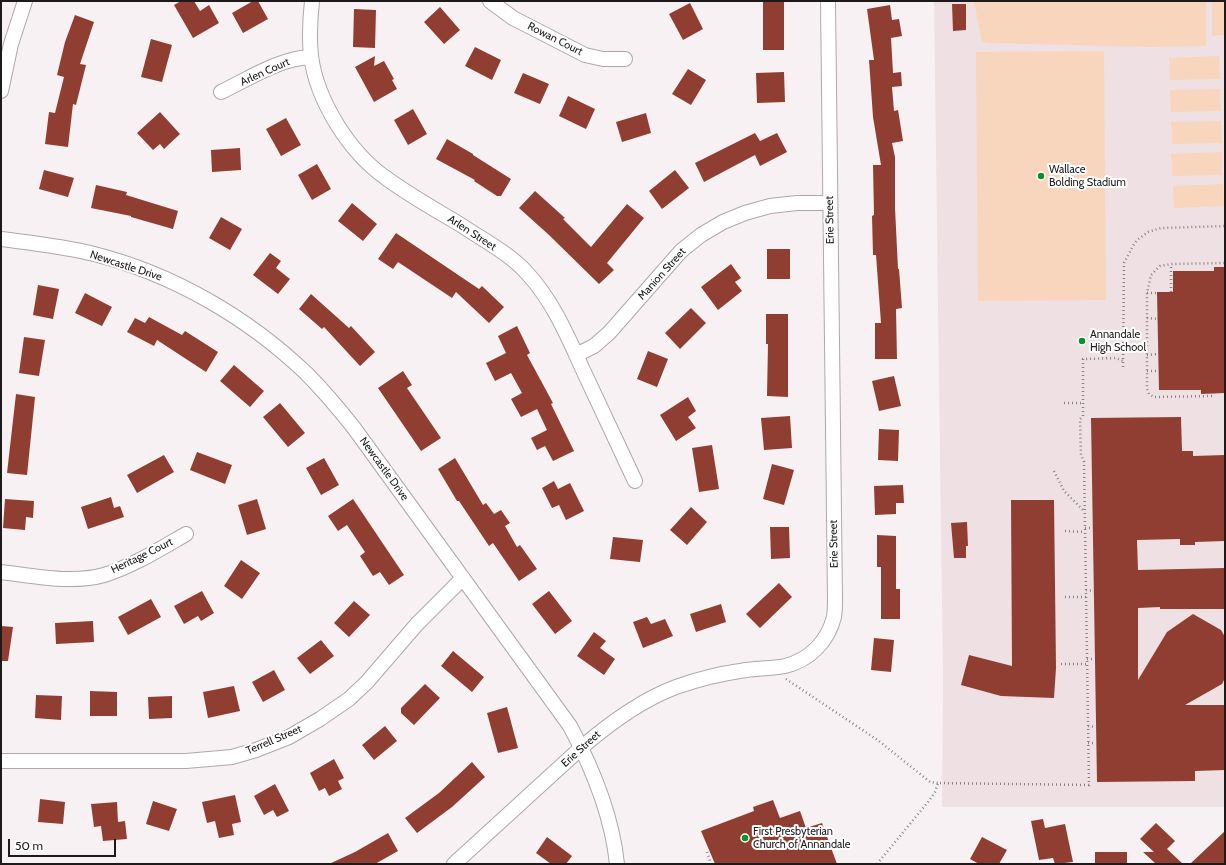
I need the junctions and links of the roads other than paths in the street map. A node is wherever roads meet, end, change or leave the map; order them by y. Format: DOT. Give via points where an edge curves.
graph roads {
  1 [pos="25,1"];
  2 [pos="312,1"];
  3 [pos="490,1"];
  4 [pos="828,1"];
  5 [pos="312,57"];
  6 [pos="625,59"];
  7 [pos="1,91"];
  8 [pos="221,92"];
  9 [pos="830,203"];
  10 [pos="1,239"];
  11 [pos="576,355"];
  12 [pos="635,481"];
  13 [pos="186,534"];
  14 [pos="1,572"];
  15 [pos="463,578"];
  16 [pos="582,747"];
  17 [pos="1,761"];
  18 [pos="454,864"];
  19 [pos="617,864"];
  1 -- 7 [label="street"];
  2 -- 5 [label="street, Arlen Street"];
  3 -- 6 [label="street, Rowan Court" via="513,18 585,55 602,60"];
  4 -- 9 [label="street, Erie Street"];
  5 -- 8 [label="street, Arlen Court" via="291,60"];
  5 -- 11 [label="street, Arlen Street" via="324,98 350,144 385,178 496,248 527,272 543,291"];
  9 -- 11 [label="street, Manion Street" via="770,206 723,222 701,235 681,251 609,333 594,346"];
  9 -- 16 [label="street, Erie Street" via="834,615 829,631 820,645 808,656 794,663 707,677 659,695 629,711"];
  10 -- 15 [label="street, Newcastle Drive" via="95,254 134,266 209,300 243,321 306,373 333,402"];
  11 -- 12 [label="street, Arlen Street"];
  13 -- 14 [label="street, Heritage Court" via="104,575 54,578"];
  15 -- 16 [label="street, Newcastle Drive" via="570,726"];
  15 -- 17 [label="street, Terrell Street" via="349,699 289,737 232,757 186,761"];
  16 -- 18 [label="street, Erie Street"];
  16 -- 19 [label="street, Newcastle Drive" via="602,796 611,827"];
}
